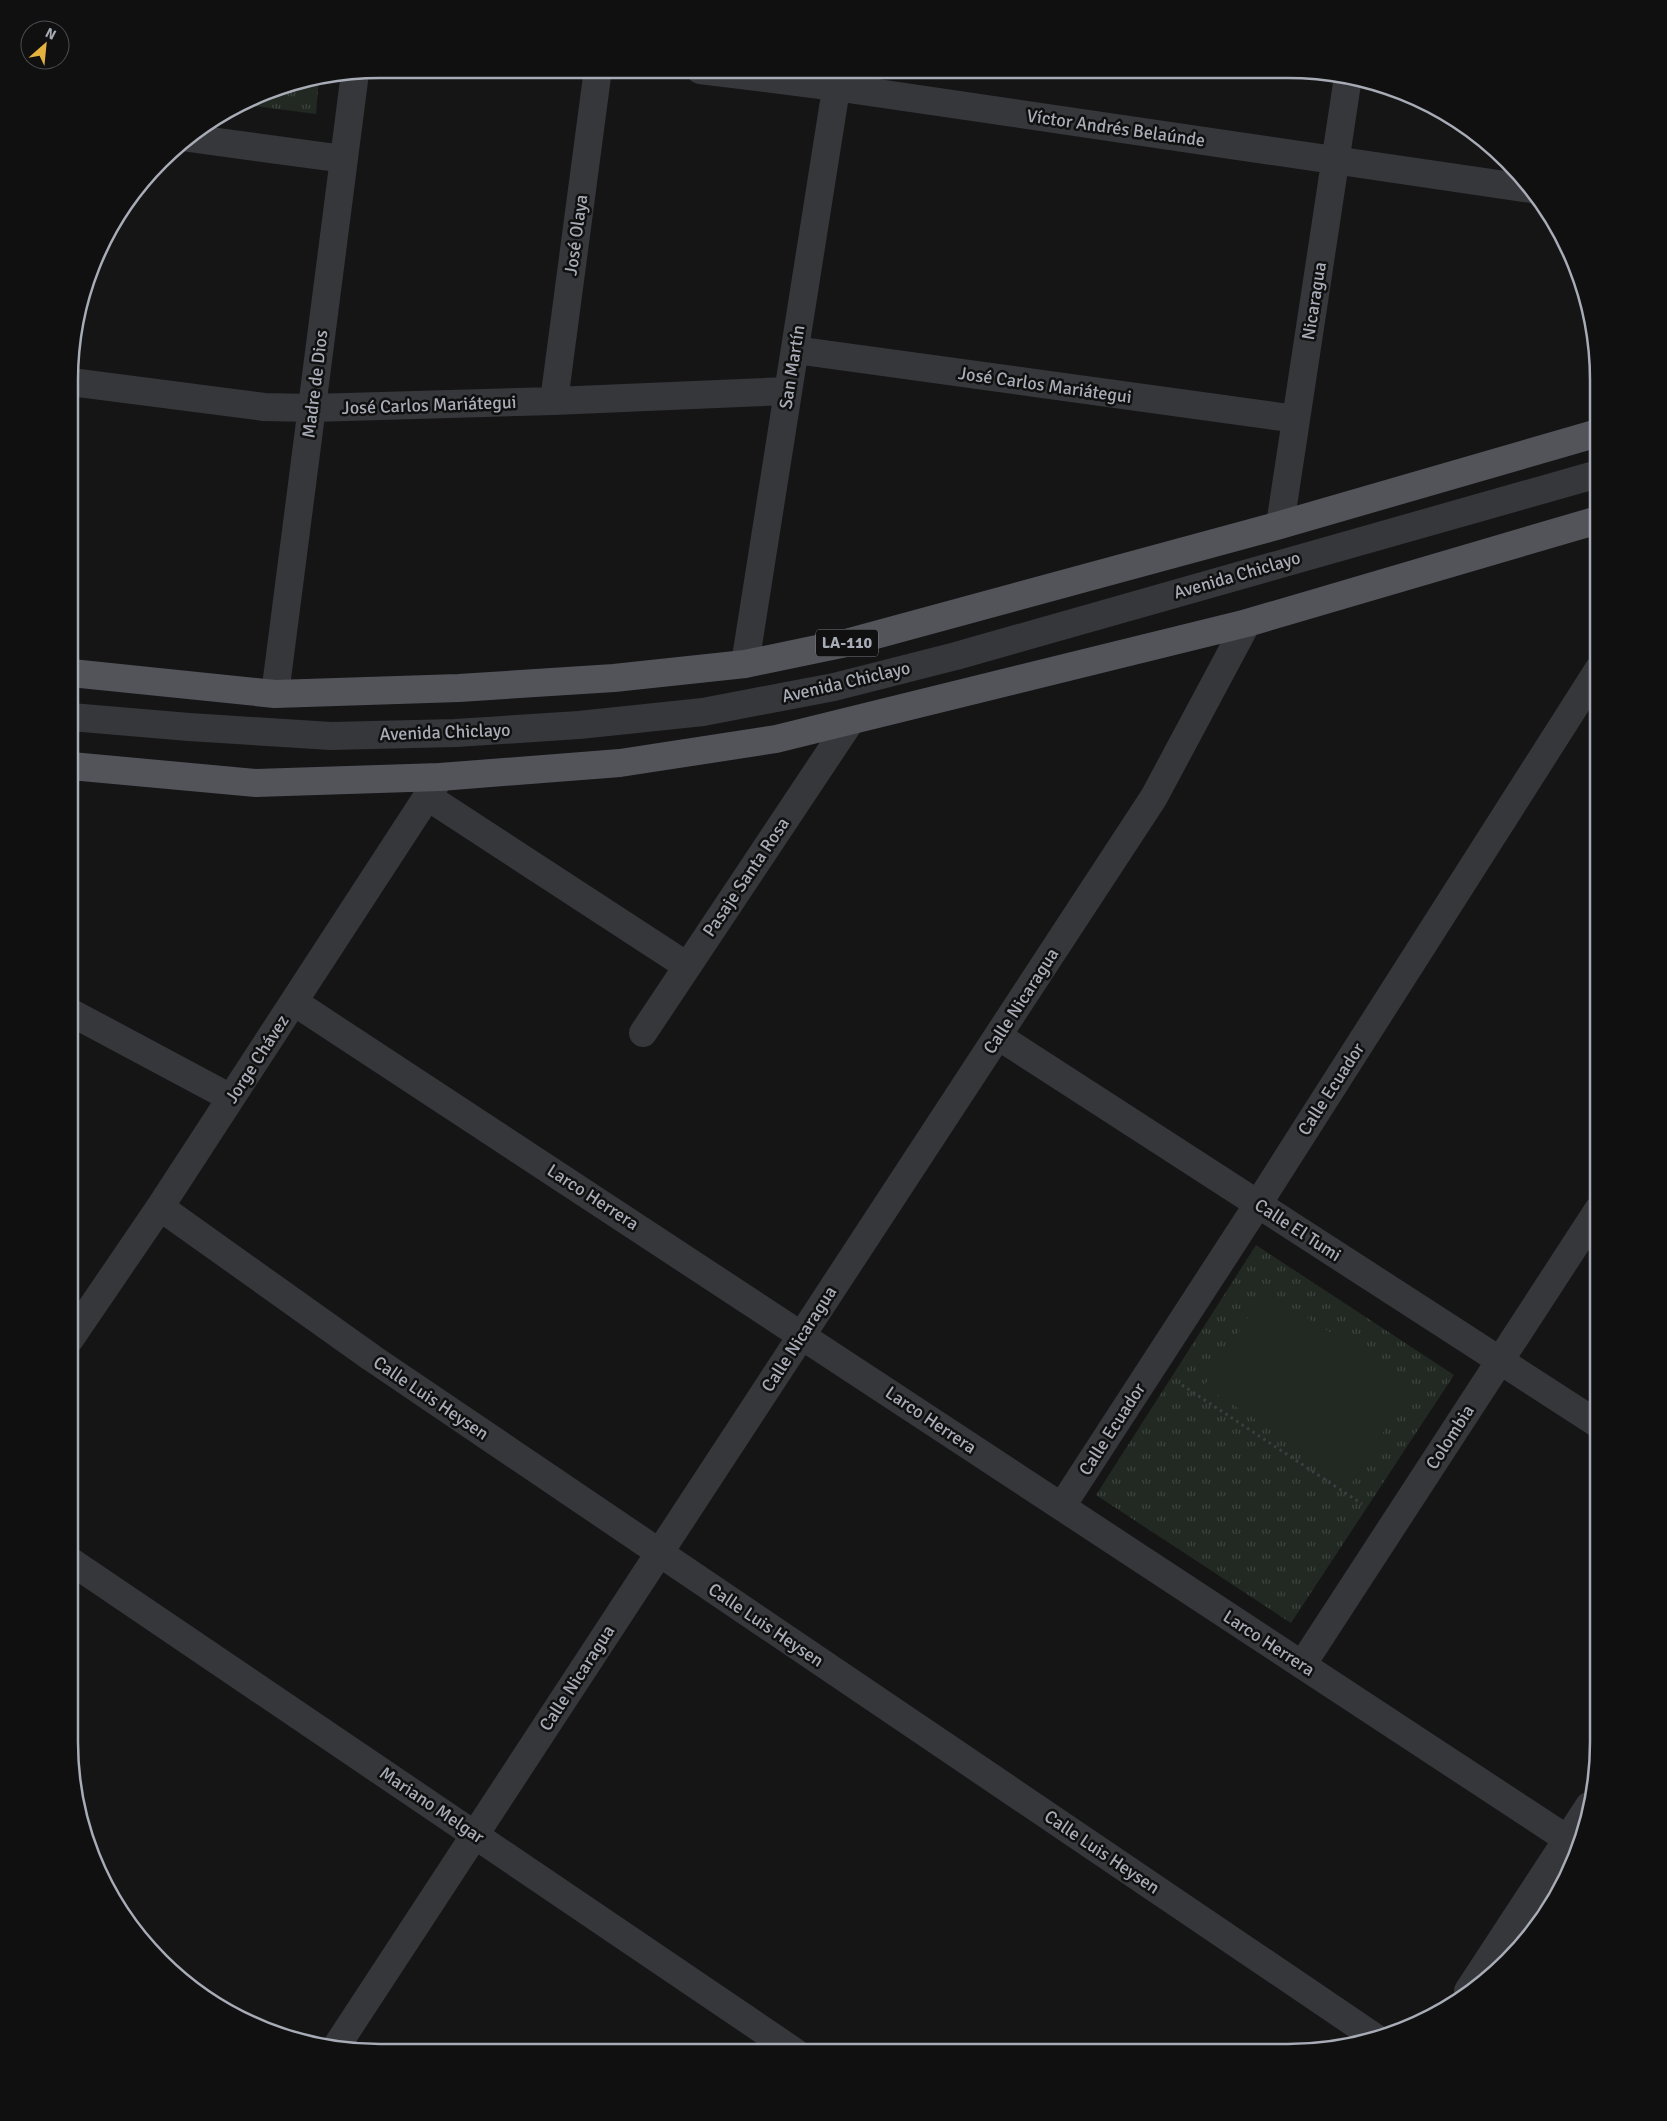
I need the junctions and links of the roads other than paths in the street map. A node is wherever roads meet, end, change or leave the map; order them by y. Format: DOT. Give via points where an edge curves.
graph roads {
  1 [pos="597,78"];
  2 [pos="823,78"];
  3 [pos="354,79"];
  4 [pos="838,79"];
  5 [pos="1347,83"];
  6 [pos="197,139"];
  7 [pos="344,159"];
  8 [pos="1335,160"];
  9 [pos="1519,187"];
  10 [pos="795,350"];
  11 [pos="77,383"];
  12 [pos="788,391"];
  13 [pos="554,401"];
  14 [pos="312,408"];
  15 [pos="1296,419"];
  16 [pos="1590,435"];
  17 [pos="1590,476"];
  18 [pos="1590,522"];
  19 [pos="1280,525"];
  20 [pos="1247,623"];
  21 [pos="745,664"];
  22 [pos="77,674"];
  23 [pos="1590,683"];
  24 [pos="274,694"];
  25 [pos="77,718"];
  26 [pos="850,722"];
  27 [pos="77,767"];
  28 [pos="434,787"];
  29 [pos="687,966"];
  30 [pos="294,1002"];
  31 [pos="77,1016"];
  32 [pos="643,1032"];
  33 [pos="998,1036"];
  34 [pos="231,1098"];
  35 [pos="1258,1204"];
  36 [pos="160,1207"];
  37 [pos="1590,1222"];
  38 [pos="77,1329"];
  39 [pos="802,1334"];
  40 [pos="1499,1360"];
  41 [pos="1590,1419"];
  42 [pos="1062,1506"];
  43 [pos="659,1553"];
  44 [pos="77,1565"];
  45 [pos="1302,1665"];
  46 [pos="1577,1824"];
  47 [pos="476,1834"];
  48 [pos="1567,1840"];
  49 [pos="1479,1974"];
  50 [pos="1367,2032"];
  51 [pos="340,2041"];
  52 [pos="782,2043"];
  1 -- 13 [label="street, José Olaya"];
  2 -- 4 [label="street, Víctor Andrés Belaúnde"];
  3 -- 7 [label="street, Madre de Dios"];
  4 -- 8 [label="street, Víctor Andrés Belaúnde"];
  4 -- 10 [label="street, San Martín"];
  5 -- 8 [label="street, Nicaragua"];
  6 -- 7 [label="street"];
  7 -- 14 [label="street, Madre de Dios"];
  8 -- 9 [label="street, Víctor Andrés Belaúnde"];
  8 -- 15 [label="street, Nicaragua"];
  10 -- 12 [label="street, San Martín"];
  10 -- 15 [label="street, José Carlos Mariátegui"];
  11 -- 14 [label="street, José Carlos Mariátegui" via="264,407"];
  12 -- 13 [label="street, José Carlos Mariátegui"];
  12 -- 21 [label="street, San Martín"];
  13 -- 14 [label="street, José Carlos Mariátegui"];
  14 -- 24 [label="street, Madre de Dios"];
  15 -- 19 [label="street, Nicaragua"];
  16 -- 19 [label="main road, Avenida Chiclayo / LA-110"];
  17 -- 25 [label="street, Avenida Chiclayo" via="956,656 834,687 703,712 456,733 331,736"];
  18 -- 20 [label="main road"];
  19 -- 21 [label="main road, Avenida Chiclayo / LA-110" via="846,643"];
  20 -- 26 [label="main road"];
  20 -- 33 [label="street, Calle Nicaragua" via="1154,797"];
  21 -- 24 [label="main road, Avenida Chiclayo / LA-110" via="614,678 459,688"];
  22 -- 24 [label="main road, Avenida Chiclayo / LA-110"];
  23 -- 35 [label="street, Calle Ecuador"];
  26 -- 28 [label="main road" via="776,739"];
  26 -- 29 [label="street, Pasaje Santa Rosa"];
  27 -- 28 [label="main road" via="256,783"];
  28 -- 29 [label="street"];
  28 -- 30 [label="street, Jorge Chávez"];
  29 -- 32 [label="street, Pasaje Santa Rosa"];
  30 -- 34 [label="street, Jorge Chávez"];
  30 -- 39 [label="street, Larco Herrera"];
  31 -- 34 [label="street"];
  33 -- 35 [label="street, Calle El Tumi"];
  33 -- 39 [label="street, Calle Nicaragua"];
  34 -- 36 [label="street, Jorge Chávez"];
  35 -- 40 [label="street, Calle El Tumi"];
  35 -- 42 [label="street, Calle Ecuador"];
  36 -- 38 [label="street, Jorge Chávez"];
  36 -- 43 [label="street, Calle Luis Heysen" via="372,1358"];
  37 -- 40 [label="street, Colombia"];
  39 -- 42 [label="street, Larco Herrera"];
  39 -- 43 [label="street, Calle Nicaragua"];
  40 -- 41 [label="street, Calle El Tumi"];
  40 -- 45 [label="street, Colombia"];
  42 -- 45 [label="street, Larco Herrera"];
  43 -- 47 [label="street, Calle Nicaragua"];
  43 -- 50 [label="street, Calle Luis Heysen"];
  44 -- 47 [label="street, Mariano Melgar"];
  45 -- 48 [label="street, Larco Herrera"];
  46 -- 48 [label="street"];
  47 -- 51 [label="street, Calle Nicaragua"];
  47 -- 52 [label="street, Mariano Melgar"];
  48 -- 49 [label="street"];
}
